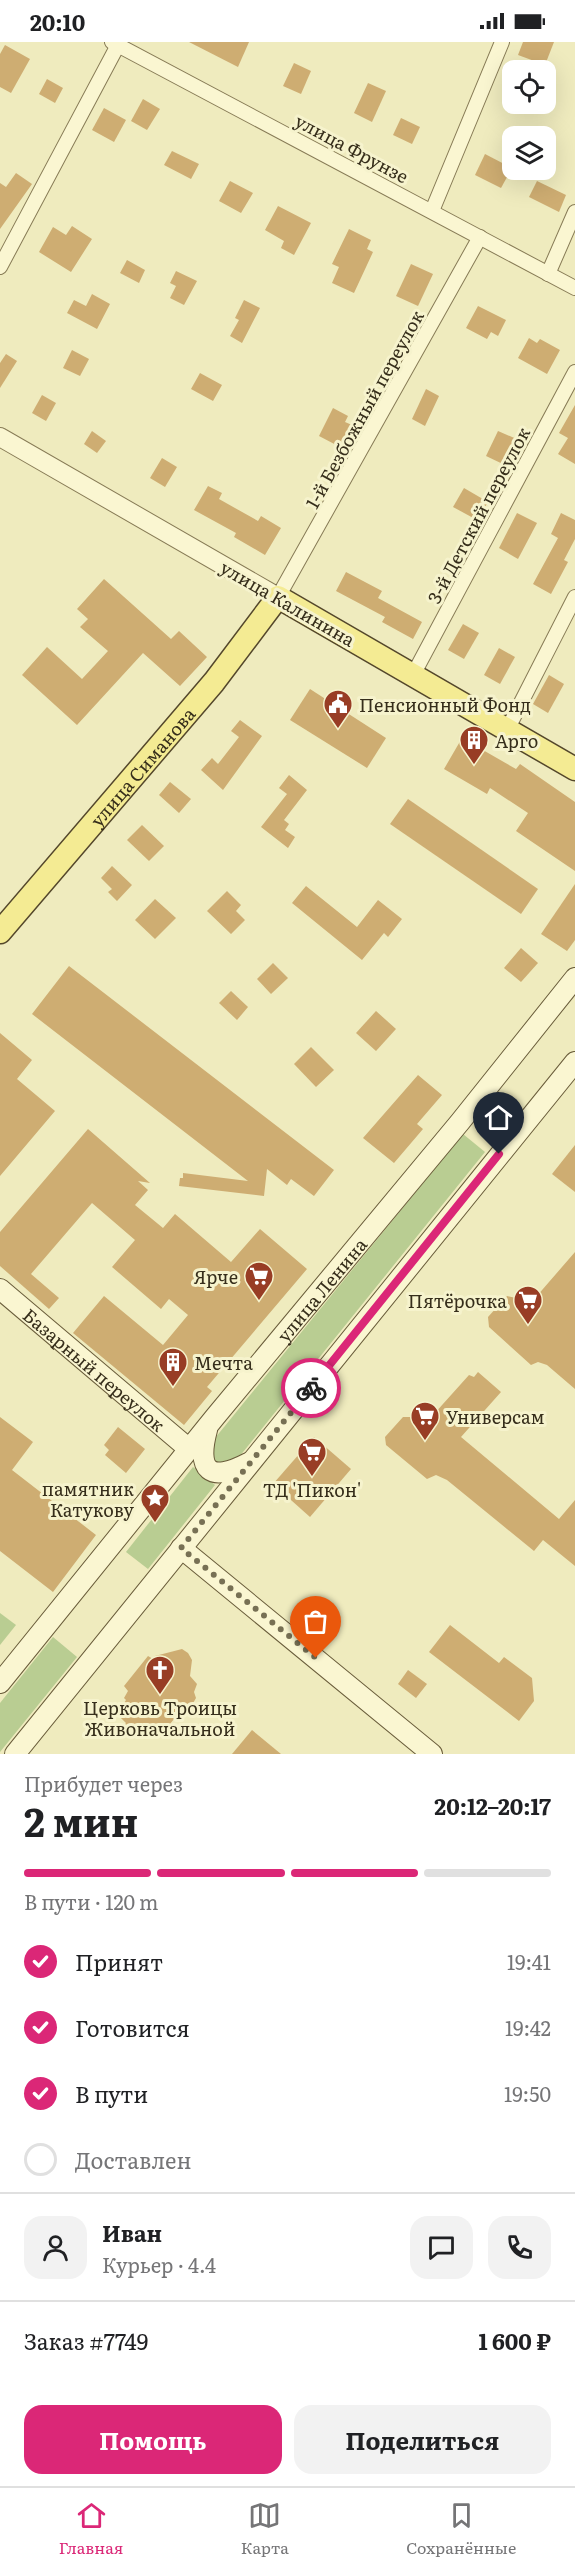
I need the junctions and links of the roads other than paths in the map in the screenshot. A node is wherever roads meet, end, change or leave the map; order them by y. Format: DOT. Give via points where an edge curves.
graph roads {
  1 [pos="502,42"];
  2 [pos="115,44"];
  3 [pos="432,211"];
  4 [pos="575,212"];
  5 [pos="480,237"];
  6 [pos="0,267"];
  7 [pos="548,274"];
  8 [pos="575,288"];
  9 [pos="575,372"];
  10 [pos="0,437"];
  11 [pos="278,597"];
  12 [pos="575,597"];
  13 [pos="413,675"];
  14 [pos="507,730"];
  15 [pos="575,769"];
  16 [pos="0,932"];
  17 [pos="575,978"];
  18 [pos="575,1062"];
  19 [pos="0,1289"];
  20 [pos="209,1425"];
  21 [pos="189,1449"];
  22 [pos="251,1462"];
  23 [pos="181,1548"];
  24 [pos="0,1683"];
  25 [pos="15,1754"];
  26 [pos="432,1754"];
  1 -- 3 [label="street"];
  2 -- 3 [label="street, улица Фрунзе"];
  2 -- 6 [label="street"];
  3 -- 5 [label="street, улица Фрунзе"];
  4 -- 7 [label="street"];
  5 -- 7 [label="street, улица Фрунзе"];
  5 -- 11 [label="street, 1-й Безбожный переулок"];
  7 -- 8 [label="street, улица Фрунзе"];
  9 -- 13 [label="street, 3-й Детский переулок"];
  10 -- 11 [label="street, улица Калинина"];
  11 -- 13 [label="main road, улица Калинина"];
  11 -- 16 [label="main road, улица Симанова" via="214,682"];
  12 -- 14 [label="street"];
  13 -- 14 [label="main road, улица Калинина"];
  14 -- 15 [label="main road, улица Калинина"];
  17 -- 20 [label="main road, улица Ленина"];
  18 -- 22 [label="main road"];
  19 -- 21 [label="main road, Базарный переулок"];
  20 -- 21 [label="main road, улица Ленина"];
  20 -- 22 [label="main road" via="202,1450 207,1466 221,1474"];
  21 -- 24 [label="main road, улица Ленина"];
  22 -- 23 [label="main road"];
  23 -- 25 [label="main road"];
  23 -- 26 [label="main road"];
}
